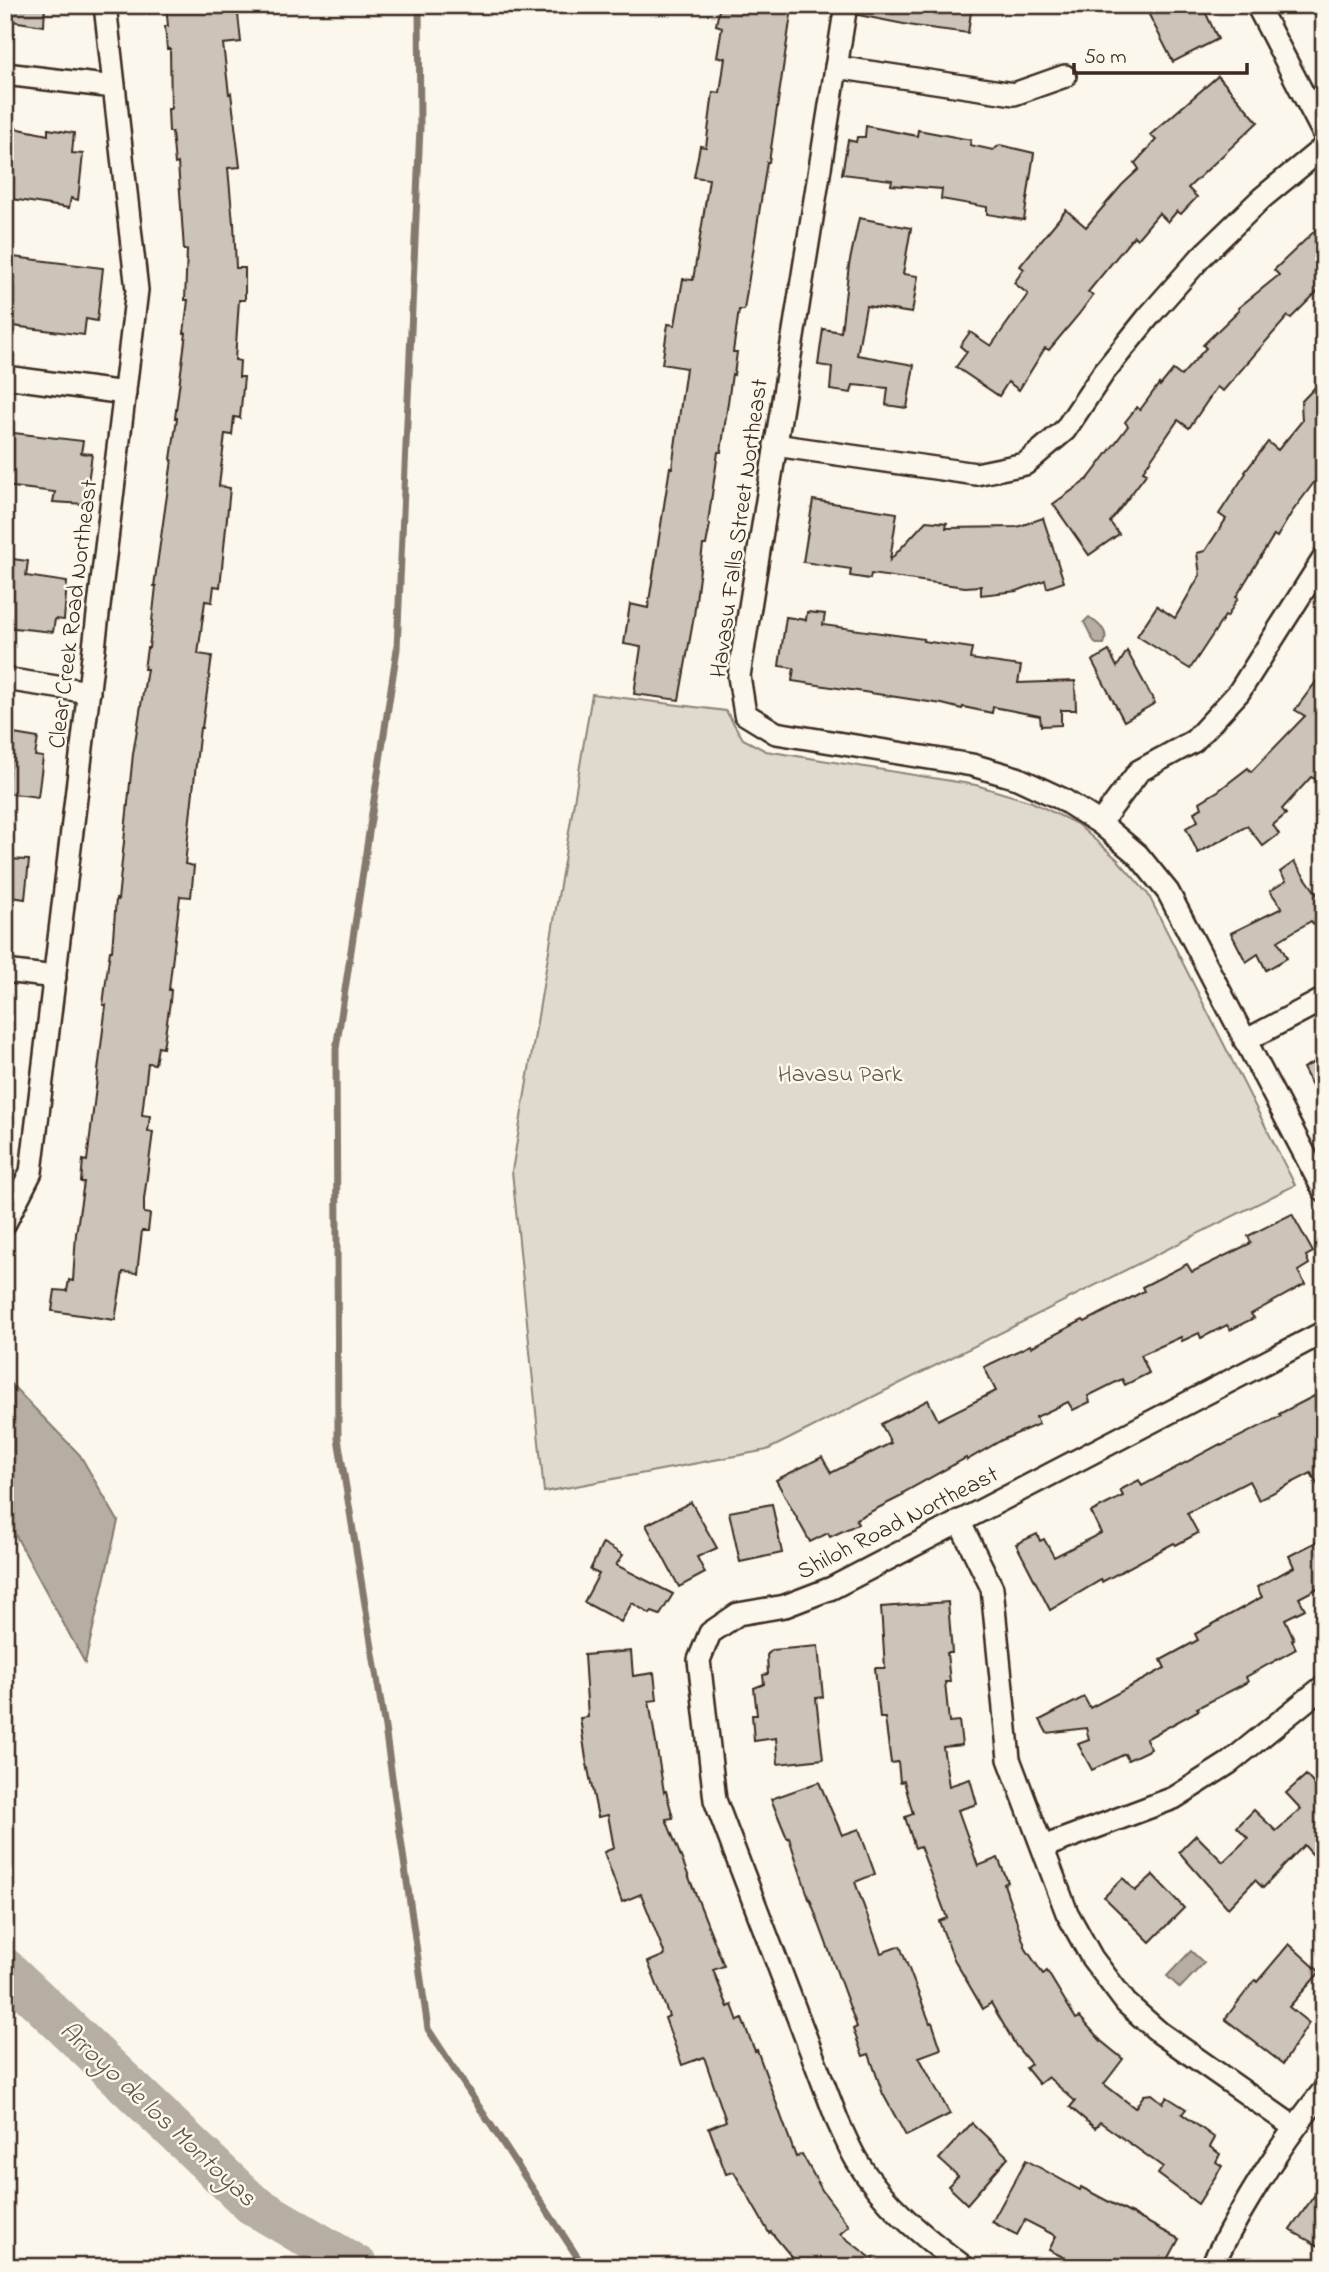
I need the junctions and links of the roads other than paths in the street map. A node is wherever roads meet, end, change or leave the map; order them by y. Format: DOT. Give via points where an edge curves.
graph roads {
  1 [pos="105,5"];
  2 [pos="846,5"];
  3 [pos="1257,5"];
  4 [pos="836,67"];
  5 [pos="5,74"];
  6 [pos="1065,76"];
  7 [pos="114,87"];
  8 [pos="1324,134"];
  9 [pos="1324,147"];
  10 [pos="5,377"];
  11 [pos="125,393"];
  12 [pos="775,445"];
  13 [pos="1324,558"];
  14 [pos="5,678"];
  15 [pos="89,692"];
  16 [pos="1100,823"];
  17 [pos="5,971"];
  18 [pos="55,977"];
  19 [pos="1324,999"];
  20 [pos="1245,1041"];
  21 [pos="1324,1191"];
  22 [pos="5,1223"];
  23 [pos="1324,1332"];
  24 [pos="960,1521"];
  25 [pos="1324,1686"];
  26 [pos="1042,1847"];
  27 [pos="1324,2090"];
  28 [pos="1294,2127"];
  29 [pos="964,2267"];
  30 [pos="1211,2267"];
  1 -- 7 [label="street, Clear Creek Road Northeast"];
  2 -- 4 [label="street, Havasu Falls Street Northeast"];
  3 -- 8 [label="street"];
  4 -- 6 [label="street" via="1014,94"];
  4 -- 12 [label="street, Havasu Falls Street Northeast"];
  5 -- 7 [label="street"];
  7 -- 11 [label="street, Clear Creek Road Northeast" via="137,290"];
  9 -- 12 [label="street" via="1202,256 1104,372 1065,430 1025,464 976,474"];
  10 -- 11 [label="street"];
  11 -- 15 [label="street, Clear Creek Road Northeast"];
  12 -- 16 [label="street, Havasu Falls Street Northeast" via="739,676 745,714 776,733 972,765 1017,778"];
  13 -- 16 [label="street" via="1239,692 1194,741 1139,771"];
  14 -- 15 [label="street"];
  15 -- 18 [label="street, Clear Creek Road Northeast"];
  16 -- 20 [label="street, Havasu Falls Street Northeast" via="1138,855 1168,892"];
  17 -- 18 [label="street"];
  18 -- 22 [label="street, Clear Creek Road Northeast" via="31,1172"];
  19 -- 20 [label="street"];
  20 -- 21 [label="street, Havasu Falls Street Northeast"];
  23 -- 24 [label="street, Shiloh Road Northeast"];
  24 -- 26 [label="street" via="992,1588 1010,1759"];
  24 -- 29 [label="street, Shiloh Road Northeast" via="832,1588 785,1606 738,1614 710,1633 699,1660 715,1800 838,2122 858,2162 891,2204"];
  25 -- 26 [label="street" via="1229,1763 1174,1798"];
  26 -- 28 [label="street" via="1067,1913 1092,1958 1126,2003 1160,2033"];
  27 -- 28 [label="street"];
  28 -- 30 [label="street" via="1240,2210"];
}
